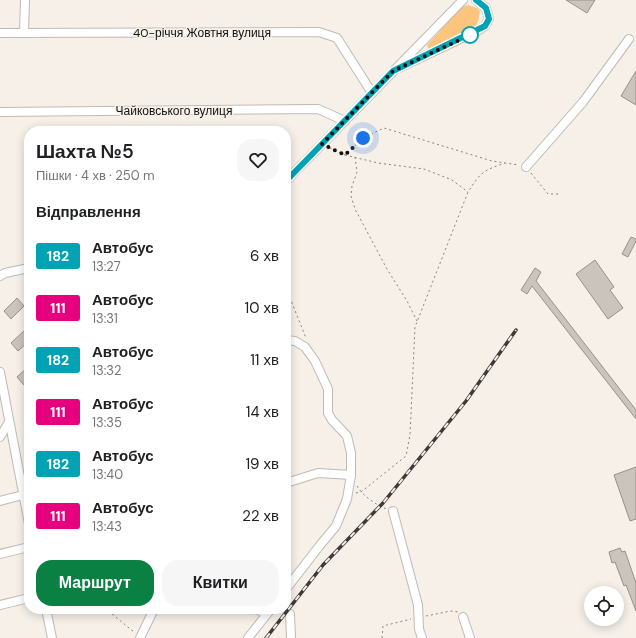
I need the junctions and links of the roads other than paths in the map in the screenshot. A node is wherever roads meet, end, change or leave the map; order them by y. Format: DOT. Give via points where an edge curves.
graph roads {
  1 [pos="25,0"];
  2 [pos="464,0"];
  3 [pos="476,0"];
  4 [pos="0,33"];
  5 [pos="24,33"];
  6 [pos="629,39"];
  7 [pos="393,71"];
  8 [pos="372,93"];
  9 [pos="0,112"];
  10 [pos="345,121"];
  11 [pos="526,167"];
  12 [pos="291,176"];
  13 [pos="24,269"];
  14 [pos="0,276"];
  15 [pos="291,340"];
  16 [pos="0,372"];
  17 [pos="9,422"];
  18 [pos="0,437"];
  19 [pos="351,475"];
  20 [pos="291,481"];
  21 [pos="23,495"];
  22 [pos="24,500"];
  23 [pos="0,501"];
  24 [pos="393,511"];
  25 [pos="24,548"];
  26 [pos="0,554"];
  27 [pos="291,583"];
  28 [pos="24,599"];
  29 [pos="0,605"];
  30 [pos="47,614"];
  31 [pos="152,614"];
  32 [pos="267,614"];
  33 [pos="290,614"];
  34 [pos="464,616"];
  35 [pos="52,638"];
  36 [pos="140,638"];
  37 [pos="248,638"];
  38 [pos="291,638"];
  39 [pos="422,638"];
  40 [pos="470,638"];
  1 -- 5 [label="street"];
  2 -- 7 [label="street"];
  3 -- 7 [label="street" via="486,8 489,19 485,26"];
  4 -- 5 [label="street, 40-річчя Жовтня вулиця"];
  5 -- 8 [label="street, 40-річчя Жовтня вулиця" via="319,32 337,38"];
  6 -- 11 [label="street" via="583,102"];
  7 -- 8 [label="street"];
  8 -- 10 [label="street"];
  9 -- 10 [label="street, Чайковського вулиця" via="318,110"];
  10 -- 12 [label="street"];
  13 -- 14 [label="street"];
  15 -- 19 [label="street" via="305,347 315,361 328,389 328,413 347,436 351,453"];
  16 -- 17 [label="street"];
  17 -- 18 [label="street"];
  17 -- 21 [label="street"];
  19 -- 20 [label="street" via="318,473"];
  19 -- 27 [label="street" via="347,499 336,526"];
  21 -- 22 [label="street"];
  21 -- 23 [label="street"];
  24 -- 39 [label="street" via="418,605 419,630"];
  25 -- 26 [label="street"];
  28 -- 29 [label="street"];
  30 -- 35 [label="street"];
  31 -- 36 [label="street"];
  32 -- 37 [label="street"];
  33 -- 38 [label="street"];
  34 -- 40 [label="street"];
}
